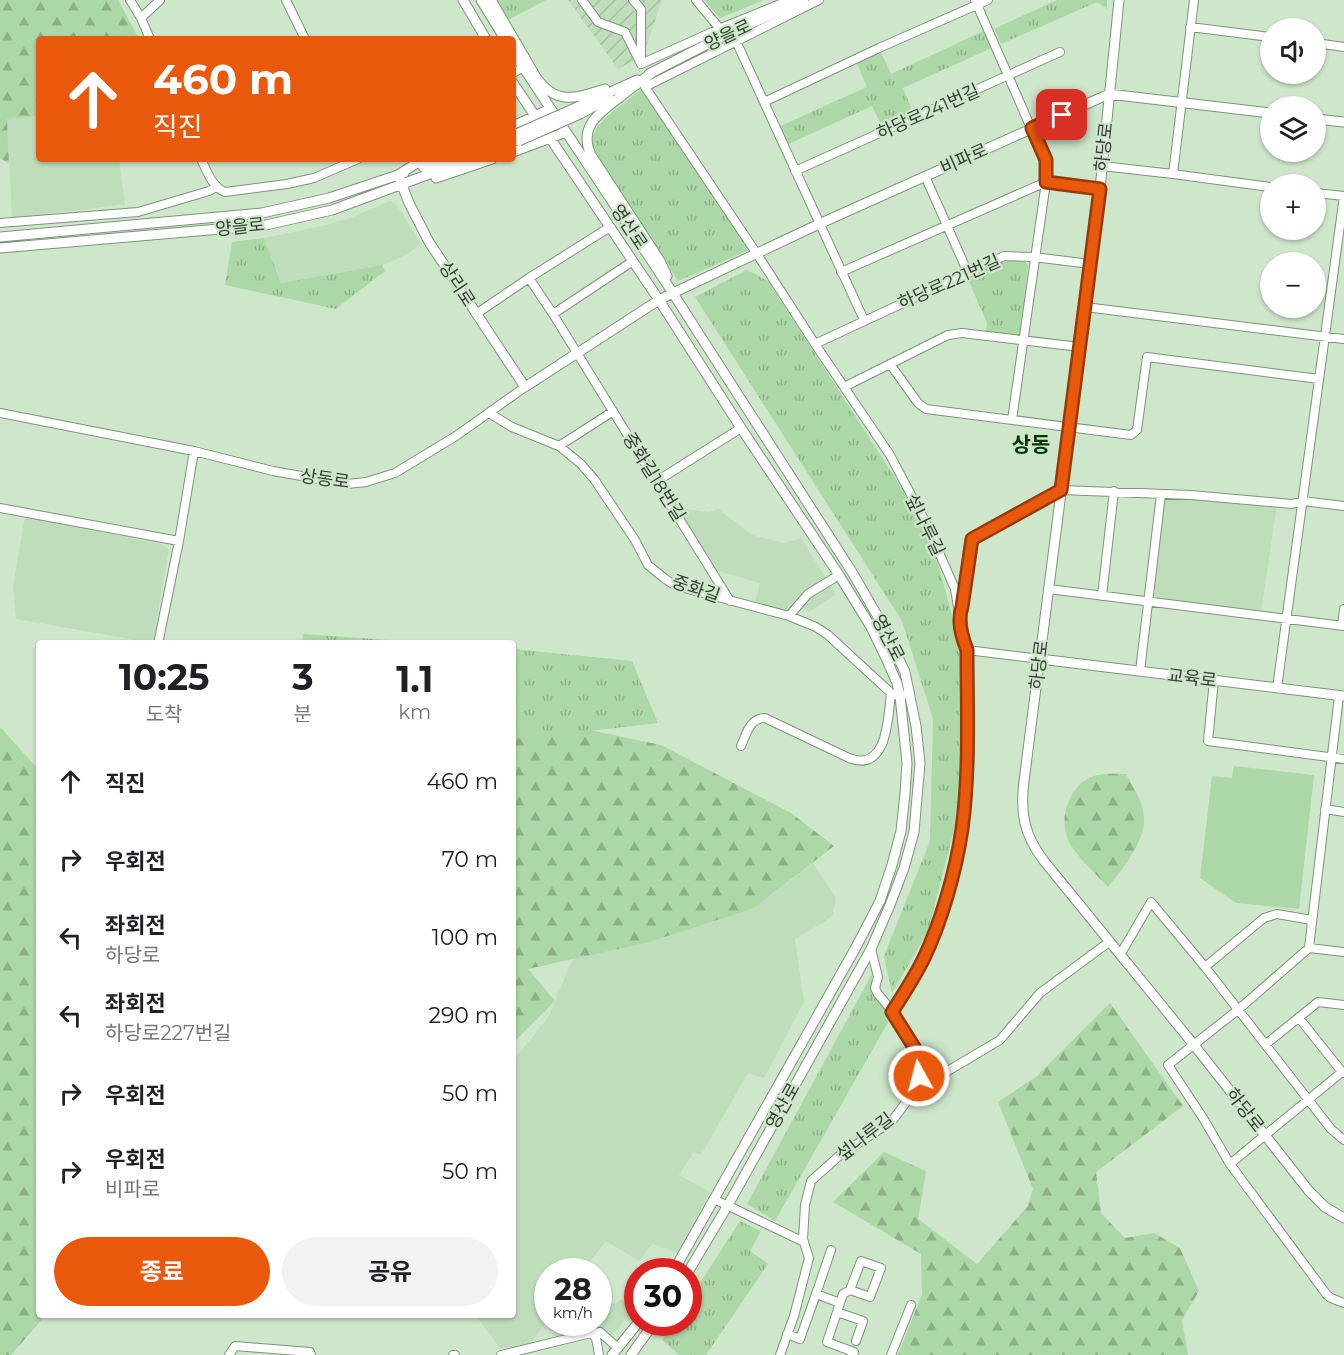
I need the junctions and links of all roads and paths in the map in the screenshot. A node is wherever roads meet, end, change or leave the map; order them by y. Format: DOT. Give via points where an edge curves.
graph roads {
  1 [pos="130,0"];
  2 [pos="160,0"];
  3 [pos="286,0"];
  4 [pos="463,0"];
  5 [pos="481,0"];
  6 [pos="490,0"];
  7 [pos="582,0"];
  8 [pos="633,0"];
  9 [pos="696,0"];
  10 [pos="790,0"];
  11 [pos="804,0"];
  12 [pos="819,0"];
  13 [pos="988,0"];
  14 [pos="1119,0"];
  15 [pos="1194,0"];
  16 [pos="976,2"];
  17 [pos="141,18"];
  18 [pos="1191,27"];
  19 [pos="722,32"];
  20 [pos="149,36"];
  21 [pos="304,36"];
  22 [pos="484,36"];
  23 [pos="503,36"];
  24 [pos="512,36"];
  25 [pos="1260,37"];
  26 [pos="736,41"];
  27 [pos="516,43"];
  28 [pos="1326,44"];
  29 [pos="1344,47"];
  30 [pos="1060,52"];
  31 [pos="516,57"];
  32 [pos="642,64"];
  33 [pos="522,68"];
  34 [pos="516,71"];
  35 [pos="653,72"];
  36 [pos="1008,75"];
  37 [pos="516,88"];
  38 [pos="1109,94"];
  39 [pos="764,102"];
  40 [pos="1182,103"];
  41 [pos="550,109"];
  42 [pos="1260,112"];
  43 [pos="535,116"];
  44 [pos="1326,120"];
  45 [pos="1344,122"];
  46 [pos="1032,128"];
  47 [pos="566,132"];
  48 [pos="516,135"];
  49 [pos="516,136"];
  50 [pos="550,139"];
  51 [pos="516,151"];
  52 [pos="202,162"];
  53 [pos="351,162"];
  54 [pos="420,162"];
  55 [pos="437,162"];
  56 [pos="462,162"];
  57 [pos="483,162"];
  58 [pos="1102,166"];
  59 [pos="795,171"];
  60 [pos="1173,174"];
  61 [pos="398,175"];
  62 [pos="925,176"];
  63 [pos="1046,182"];
  64 [pos="402,185"];
  65 [pos="1260,186"];
  66 [pos="216,187"];
  67 [pos="1100,189"];
  68 [pos="1326,194"];
  69 [pos="1344,196"];
  70 [pos="0,223"];
  71 [pos="819,224"];
  72 [pos="947,225"];
  73 [pos="610,226"];
  74 [pos="2,237"];
  75 [pos="0,248"];
  76 [pos="757,254"];
  77 [pos="1034,257"];
  78 [pos="633,261"];
  79 [pos="1090,264"];
  80 [pos="841,272"];
  81 [pos="968,273"];
  82 [pos="529,278"];
  83 [pos="673,293"];
  84 [pos="659,300"];
  85 [pos="1085,307"];
  86 [pos="476,314"];
  87 [pos="553,314"];
  88 [pos="864,320"];
  89 [pos="1325,337"];
  90 [pos="1344,339"];
  91 [pos="1022,340"];
  92 [pos="815,344"];
  93 [pos="1080,347"];
  94 [pos="577,355"];
  95 [pos="890,364"];
  96 [pos="1319,379"];
  97 [pos="525,387"];
  98 [pos="844,387"];
  99 [pos="612,412"];
  100 [pos="0,413"];
  101 [pos="489,413"];
  102 [pos="1012,420"];
  103 [pos="1069,427"];
  104 [pos="741,428"];
  105 [pos="559,446"];
  106 [pos="194,451"];
  107 [pos="657,481"];
  108 [pos="1061,490"];
  109 [pos="1114,491"];
  110 [pos="1161,494"];
  111 [pos="1303,501"];
  112 [pos="1344,506"];
  113 [pos="0,508"];
  114 [pos="179,541"];
  115 [pos="839,575"];
  116 [pos="1049,590"];
  117 [pos="1101,596"];
  118 [pos="730,601"];
  119 [pos="1149,602"];
  120 [pos="1344,609"];
  121 [pos="959,614"];
  122 [pos="789,616"];
  123 [pos="1287,619"];
  124 [pos="1343,626"];
  125 [pos="159,640"];
  126 [pos="967,650"];
  127 [pos="1040,659"];
  128 [pos="1140,671"];
  129 [pos="1214,680"];
  130 [pos="1277,688"];
  131 [pos="901,694"];
  132 [pos="1341,696"];
  133 [pos="741,746"];
  134 [pos="1332,757"];
  135 [pos="1344,759"];
  136 [pos="1325,809"];
  137 [pos="1344,812"];
  138 [pos="1312,920"];
  139 [pos="1109,942"];
  140 [pos="1309,948"];
  141 [pos="871,949"];
  142 [pos="1344,952"];
  143 [pos="1120,955"];
  144 [pos="1205,967"];
  145 [pos="1344,1005"];
  146 [pos="1239,1009"];
  147 [pos="892,1012"];
  148 [pos="1299,1017"];
  149 [pos="1266,1044"];
  150 [pos="1194,1045"];
  151 [pos="1343,1072"];
  152 [pos="916,1088"];
  153 [pos="1309,1099"];
  154 [pos="1265,1135"];
  155 [pos="1344,1140"];
  156 [pos="1230,1164"];
  157 [pos="714,1199"];
  158 [pos="728,1205"];
  159 [pos="1344,1218"];
  160 [pos="804,1242"];
  161 [pos="831,1250"];
  162 [pos="681,1258"];
  163 [pos="696,1258"];
  164 [pos="850,1290"];
  165 [pos="816,1294"];
  166 [pos="840,1303"];
  167 [pos="1344,1303"];
  168 [pos="910,1305"];
  169 [pos="837,1312"];
  170 [pos="787,1334"];
  171 [pos="582,1336"];
  172 [pos="594,1336"];
  173 [pos="604,1336"];
  174 [pos="628,1336"];
  175 [pos="647,1336"];
  176 [pos="856,1341"];
  177 [pos="618,1348"];
  178 [pos="637,1353"];
  179 [pos="229,1355"];
  180 [pos="311,1355"];
  181 [pos="501,1355"];
  182 [pos="599,1355"];
  183 [pos="780,1355"];
  184 [pos="852,1355"];
  185 [pos="891,1355"];
  1 -- 17 [label="street"];
  2 -- 17 [label="street"];
  3 -- 21 [label="street"];
  4 -- 22 [label="street"];
  5 -- 23 [label="street"];
  6 -- 24 [label="street"];
  7 -- 32 [label="street" via="598,22 625,32"];
  8 -- 32 [label="street" via="641,9"];
  9 -- 19 [label="street"];
  10 -- 19 [label="street"];
  11 -- 19 [label="street, 양을로"];
  12 -- 26 [label="street"];
  13 -- 16 [label="street"];
  14 -- 38 [label="street, 하당로"];
  15 -- 18 [label="street"];
  16 -- 36 [label="street"];
  16 -- 39 [label="street"];
  17 -- 20 [label="street"];
  18 -- 25 [label="street"];
  18 -- 40 [label="street"];
  19 -- 26 [label="street"];
  19 -- 32 [label="street"];
  19 -- 35 [label="street, 양을로"];
  26 -- 39 [label="street"];
  26 -- 76 [label="street, 섶나루길" via="645,87"];
  27 -- 35 [label="street" via="540,83 566,98 578,98"];
  28 -- 29 [label="street"];
  30 -- 36 [label="street, 하당로241번길"];
  31 -- 33 [label="street, 영산로"];
  33 -- 34 [label="street"];
  33 -- 41 [label="street, 영산로"];
  35 -- 49 [label="street, 양을로, bridge" via="577,111"];
  35 -- 83 [label="street" via="596,116 588,133 588,144 591,155 660,261"];
  36 -- 46 [label="street"];
  36 -- 59 [label="street, 하당로241번길"];
  37 -- 43 [label="street, 영산로"];
  38 -- 40 [label="street"];
  38 -- 46 [label="street, 비파로"];
  38 -- 58 [label="street, 하당로"];
  39 -- 59 [label="street"];
  40 -- 42 [label="street"];
  40 -- 60 [label="street"];
  41 -- 43 [label="street"];
  41 -- 47 [label="street, 영산로"];
  43 -- 48 [label="street"];
  43 -- 50 [label="street, 영산로"];
  44 -- 45 [label="street"];
  46 -- 62 [label="street, 비파로"];
  46 -- 63 [label="street" via="1046,160"];
  47 -- 50 [label="street"];
  47 -- 83 [label="street, 영산로"];
  50 -- 51 [label="street"];
  50 -- 73 [label="street, 영산로"];
  52 -- 66 [label="street"];
  53 -- 66 [label="street" via="314,178 287,184 225,192"];
  54 -- 61 [label="street"];
  55 -- 61 [label="street, 양을로"];
  56 -- 64 [label="street, 양을로"];
  57 -- 64 [label="street"];
  58 -- 60 [label="street"];
  58 -- 67 [label="street, 하당로"];
  59 -- 71 [label="street"];
  60 -- 65 [label="street"];
  61 -- 64 [label="street, 상리로"];
  61 -- 74 [label="street, 양을로" via="329,198 262,213"];
  62 -- 71 [label="street, 비파로"];
  62 -- 72 [label="street"];
  63 -- 67 [label="street"];
  63 -- 72 [label="street"];
  63 -- 77 [label="street"];
  64 -- 75 [label="street, 양을로" via="332,210 266,225"];
  64 -- 86 [label="street, 상리로" via="429,242"];
  66 -- 70 [label="street" via="138,212"];
  67 -- 79 [label="street, 하당로"];
  68 -- 69 [label="street"];
  69 -- 89 [label="street"];
  71 -- 76 [label="street, 비파로"];
  71 -- 80 [label="street"];
  72 -- 80 [label="street"];
  72 -- 81 [label="street"];
  73 -- 78 [label="street, 영산로"];
  73 -- 82 [label="street"];
  76 -- 83 [label="street, 비파로"];
  76 -- 92 [label="street, 섶나루길"];
  77 -- 79 [label="street, 하당로221번길"];
  77 -- 81 [label="street, 하당로221번길" via="1004,256"];
  77 -- 91 [label="street"];
  78 -- 84 [label="street, 영산로"];
  78 -- 87 [label="street"];
  79 -- 85 [label="street, 하당로"];
  80 -- 88 [label="street"];
  81 -- 88 [label="street, 하당로221번길"];
  82 -- 86 [label="street"];
  82 -- 87 [label="street, 중화길18번길"];
  83 -- 84 [label="street, 상동로"];
  83 -- 131 [label="street, 영산로" via="852,572 905,672"];
  84 -- 94 [label="street, 상동로"];
  84 -- 104 [label="street, 영산로"];
  85 -- 89 [label="street"];
  85 -- 93 [label="street, 하당로"];
  86 -- 97 [label="street, 상리로"];
  87 -- 94 [label="street, 중화길18번길"];
  88 -- 92 [label="street, 하당로221번길"];
  89 -- 90 [label="street"];
  89 -- 96 [label="street"];
  91 -- 93 [label="street"];
  91 -- 95 [label="street" via="948,335"];
  91 -- 102 [label="street"];
  92 -- 98 [label="street, 섶나루길"];
  93 -- 103 [label="street, 하당로"];
  94 -- 97 [label="street, 상동로"];
  94 -- 99 [label="street, 중화길18번길"];
  95 -- 98 [label="street"];
  95 -- 102 [label="street" via="926,409"];
  96 -- 103 [label="street" via="1147,357 1137,430 1131,435"];
  96 -- 111 [label="street"];
  97 -- 101 [label="street, 상동로"];
  98 -- 121 [label="street, 섶나루길" via="890,455 927,525 955,589"];
  99 -- 105 [label="street"];
  99 -- 107 [label="street, 중화길18번길"];
  100 -- 106 [label="street, 상동로"];
  101 -- 105 [label="street, 중화길"];
  101 -- 106 [label="street, 상동로" via="395,473 358,483 273,471"];
  102 -- 103 [label="street"];
  103 -- 108 [label="street, 하당로"];
  104 -- 107 [label="street"];
  104 -- 115 [label="street, 영산로"];
  105 -- 118 [label="street, 중화길" via="594,479 648,565 671,583"];
  106 -- 114 [label="street"];
  107 -- 118 [label="street, 중화길18번길"];
  108 -- 109 [label="street"];
  108 -- 116 [label="street, 하당로"];
  108 -- 121 [label="street" via="972,539"];
  109 -- 110 [label="street"];
  109 -- 117 [label="street"];
  110 -- 111 [label="street" via="1292,504"];
  110 -- 119 [label="street"];
  111 -- 112 [label="street"];
  111 -- 123 [label="street"];
  113 -- 114 [label="street"];
  114 -- 125 [label="street"];
  115 -- 122 [label="street" via="808,594"];
  115 -- 131 [label="street, 영산로" via="871,627"];
  116 -- 117 [label="street"];
  116 -- 127 [label="street, 하당로"];
  117 -- 119 [label="street"];
  118 -- 122 [label="street, 중화길"];
  119 -- 123 [label="street"];
  119 -- 128 [label="street"];
  120 -- 124 [label="street"];
  121 -- 126 [label="street, 섶나루길"];
  122 -- 131 [label="street, 중화길" via="828,635"];
  123 -- 124 [label="street"];
  123 -- 130 [label="street"];
  126 -- 127 [label="street"];
  126 -- 147 [label="street, 섶나루길" via="967,769 962,830 949,889 927,951"];
  127 -- 128 [label="street, 교육로"];
  127 -- 139 [label="street, 하당로" via="1023,788 1023,821 1037,852"];
  128 -- 129 [label="street, 교육로"];
  129 -- 130 [label="street, 교육로"];
  129 -- 134 [label="street" via="1208,741"];
  130 -- 132 [label="street, 교육로"];
  131 -- 133 [label="street" via="878,753 864,761 849,758 765,718 753,722"];
  131 -- 141 [label="street, 영산로" via="920,763 914,832 904,868"];
  131 -- 157 [label="street, 영산로" via="905,794 901,831 880,901"];
  132 -- 134 [label="street"];
  134 -- 135 [label="street"];
  134 -- 136 [label="street"];
  136 -- 137 [label="street"];
  136 -- 138 [label="street"];
  138 -- 140 [label="street"];
  138 -- 144 [label="street" via="1277,914 1264,918"];
  139 -- 143 [label="street, 하당로"];
  139 -- 152 [label="street" via="1040,993 1000,1040"];
  140 -- 142 [label="street"];
  140 -- 146 [label="street"];
  141 -- 147 [label="street" via="878,977 876,988"];
  141 -- 158 [label="street, 영산로"];
  143 -- 144 [label="street" via="1150,902"];
  143 -- 150 [label="street, 하당로"];
  144 -- 146 [label="street"];
  145 -- 148 [label="street" via="1318,1002"];
  146 -- 149 [label="street"];
  146 -- 150 [label="street"];
  147 -- 152 [label="street" via="919,1055"];
  148 -- 149 [label="street"];
  148 -- 151 [label="street"];
  149 -- 153 [label="street"];
  150 -- 154 [label="street, 하당로"];
  150 -- 156 [label="street" via="1168,1065"];
  151 -- 153 [label="street"];
  152 -- 160 [label="street, 섶나루길" via="892,1121 839,1156 811,1181 805,1205"];
  153 -- 154 [label="street"];
  153 -- 155 [label="street"];
  154 -- 156 [label="street"];
  154 -- 159 [label="street, 하당로" via="1313,1197"];
  156 -- 167 [label="street" via="1327,1295"];
  157 -- 158 [label="street"];
  157 -- 162 [label="street, 영산로"];
  158 -- 160 [label="street"];
  158 -- 163 [label="street, 영산로"];
  160 -- 170 [label="street, 섶나루길" via="808,1258"];
  161 -- 165 [label="street"];
  164 -- 164 [label="street" via="861,1261 881,1268 870,1297"];
  164 -- 166 [label="street" via="843,1294"];
  165 -- 166 [label="street"];
  165 -- 170 [label="street" via="800,1339"];
  166 -- 169 [label="street"];
  168 -- 185 [label="street"];
  169 -- 176 [label="street" via="863,1321"];
  169 -- 184 [label="street" via="827,1342 854,1352"];
  170 -- 183 [label="street, 섶나루길"];
  171 -- 181 [label="street"];
  172 -- 182 [label="street"];
  173 -- 177 [label="street"];
  174 -- 177 [label="street"];
  175 -- 178 [label="street"];
  177 -- 178 [label="street"];
  179 -- 180 [label="street" via="235,1346"];
}
